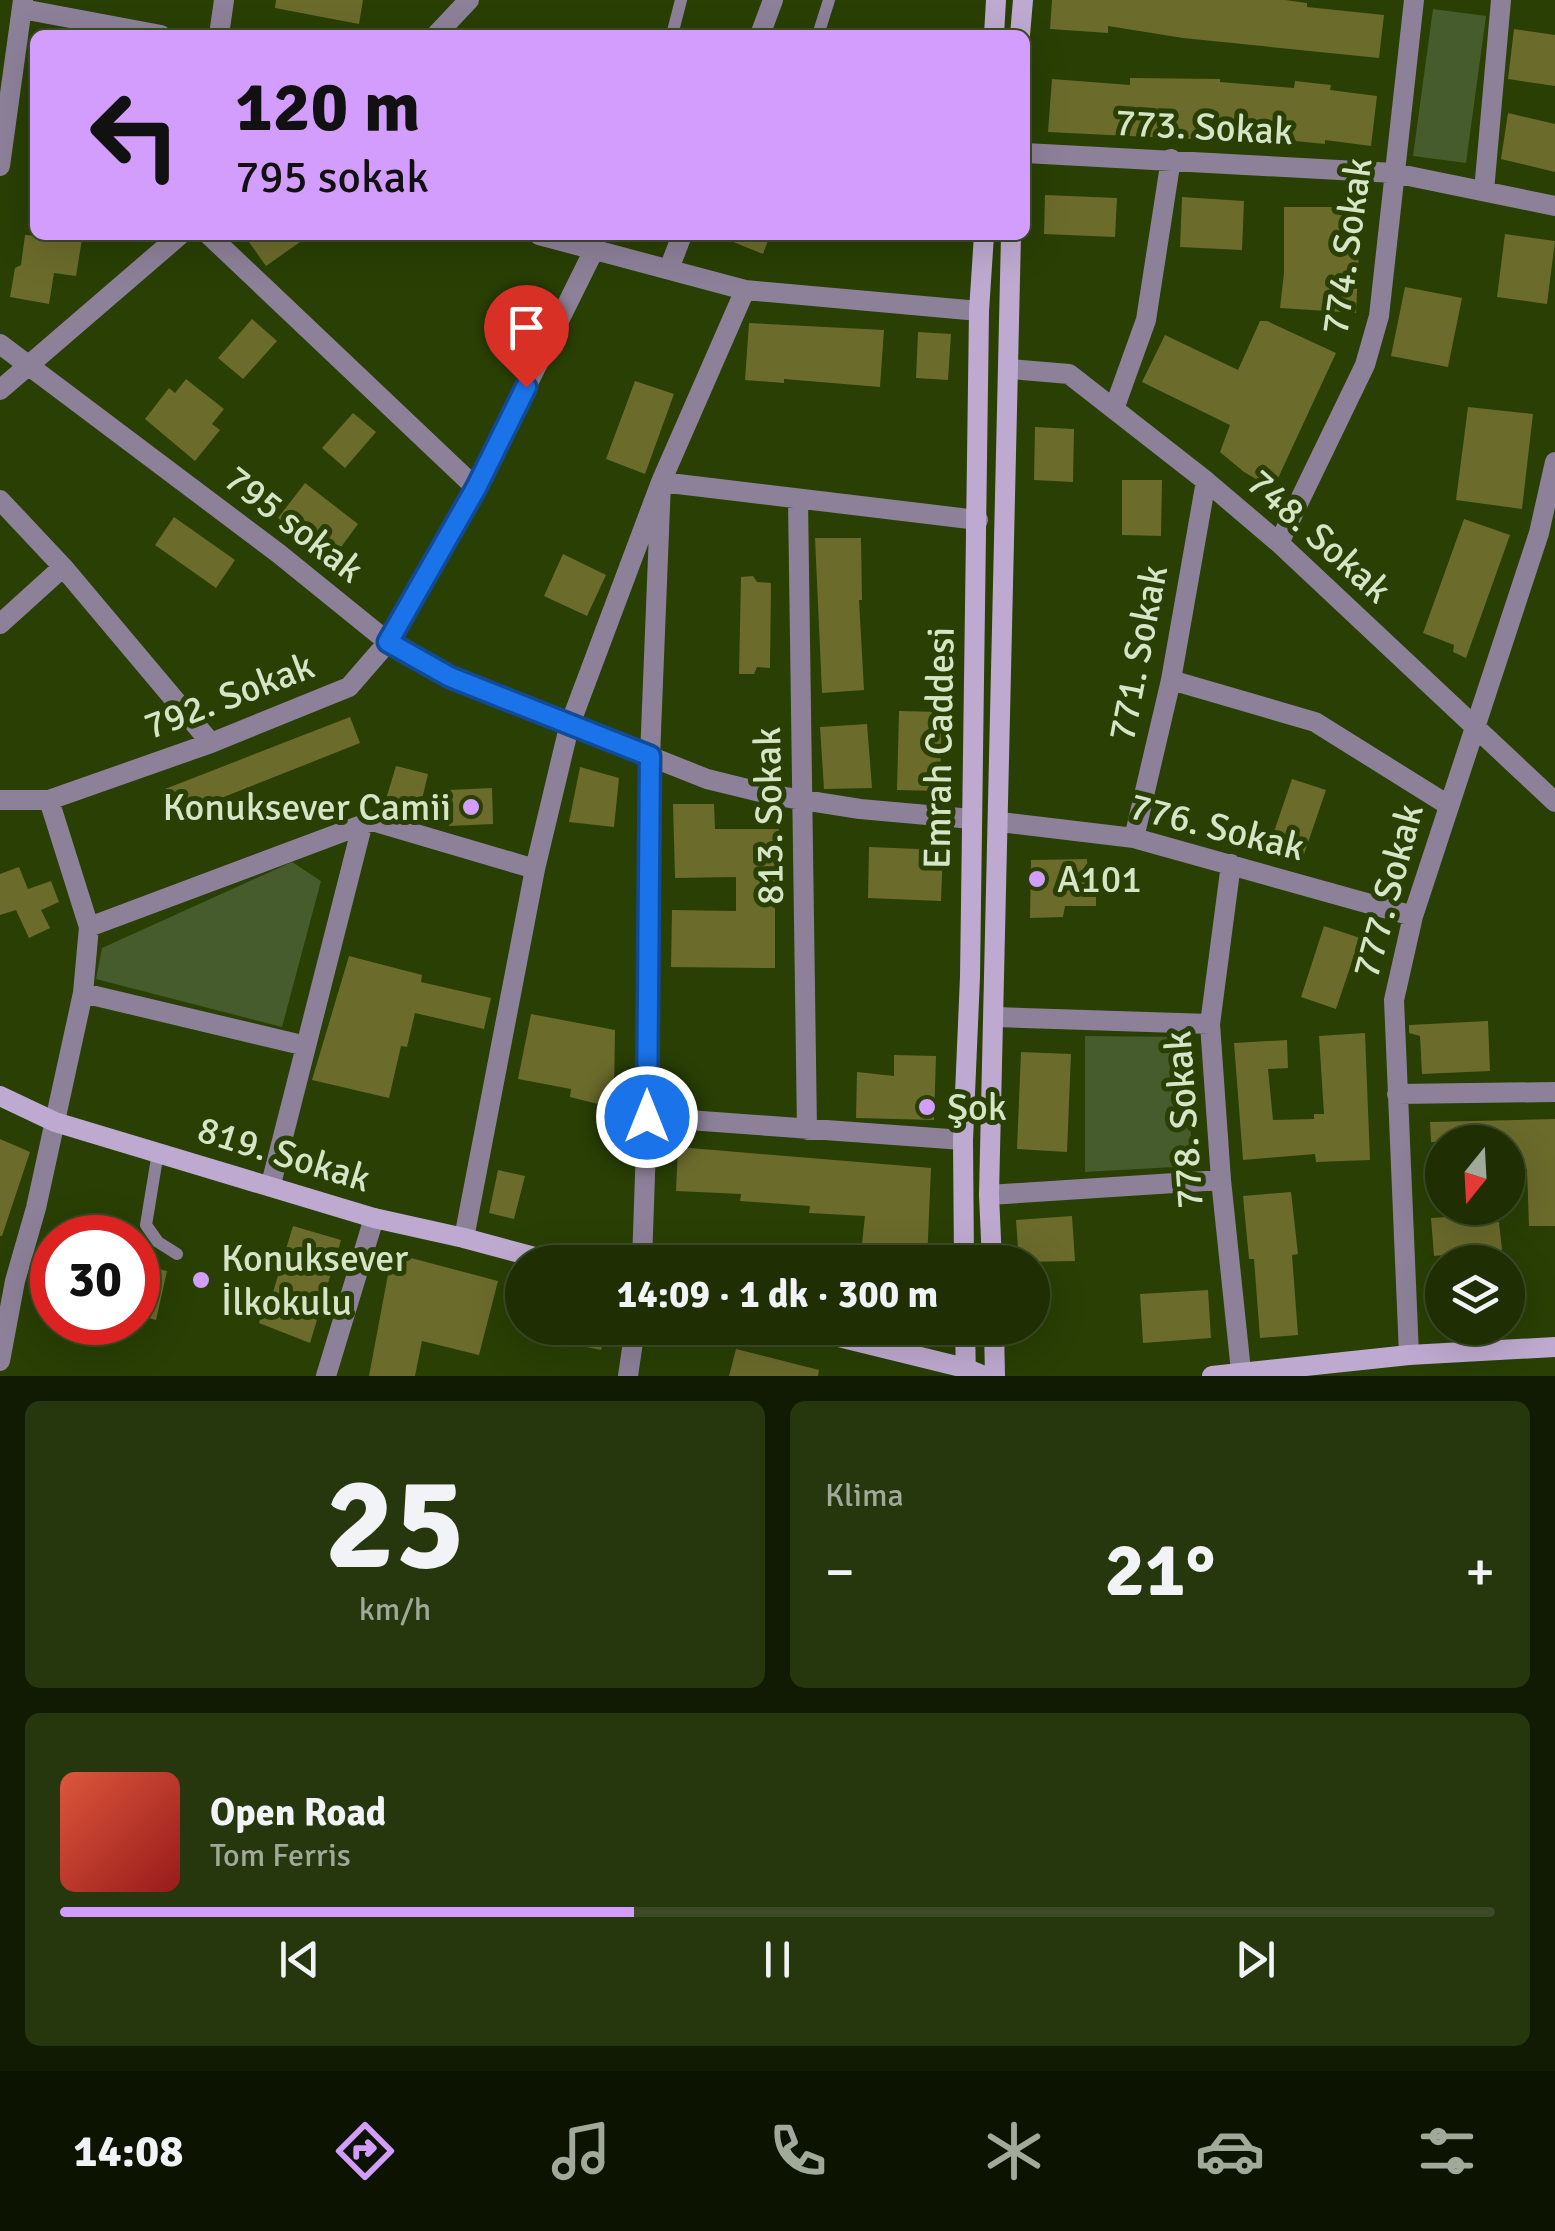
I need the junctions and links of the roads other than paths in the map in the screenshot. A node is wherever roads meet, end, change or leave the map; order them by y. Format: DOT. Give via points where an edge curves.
graph roads {
  1 [pos="224,0"];
  2 [pos="469,0"];
  3 [pos="680,0"];
  4 [pos="773,0"];
  5 [pos="829,0"];
  6 [pos="996,0"];
  7 [pos="1023,0"];
  8 [pos="1414,0"];
  9 [pos="1501,0"];
  10 [pos="23,5"];
  11 [pos="138,30"];
  12 [pos="220,30"];
  13 [pos="441,30"];
  14 [pos="673,30"];
  15 [pos="762,30"];
  16 [pos="820,30"];
  17 [pos="994,30"];
  18 [pos="1020,30"];
  19 [pos="1030,153"];
  20 [pos="1171,159"];
  21 [pos="0,166"];
  22 [pos="1394,173"];
  23 [pos="1484,191"];
  24 [pos="1555,206"];
  25 [pos="174,240"];
  26 [pos="214,240"];
  27 [pos="555,240"];
  28 [pos="680,240"];
  29 [pos="984,240"];
  30 [pos="1011,240"];
  31 [pos="593,252"];
  32 [pos="669,270"];
  33 [pos="744,290"];
  34 [pos="979,311"];
  35 [pos="0,344"];
  36 [pos="28,367"];
  37 [pos="1010,369"];
  38 [pos="0,390"];
  39 [pos="1114,409"];
  40 [pos="1555,462"];
  41 [pos="1206,481"];
  42 [pos="661,482"];
  43 [pos="476,488"];
  44 [pos="0,500"];
  45 [pos="798,500"];
  46 [pos="978,520"];
  47 [pos="1279,543"];
  48 [pos="63,567"];
  49 [pos="0,624"];
  50 [pos="388,642"];
  51 [pos="1171,680"];
  52 [pos="570,727"];
  53 [pos="1472,727"];
  54 [pos="211,742"];
  55 [pos="650,756"];
  56 [pos="0,800"];
  57 [pos="49,800"];
  58 [pos="805,800"];
  59 [pos="1555,802"];
  60 [pos="1448,805"];
  61 [pos="972,819"];
  62 [pos="1000,822"];
  63 [pos="362,826"];
  64 [pos="1134,838"];
  65 [pos="1231,864"];
  66 [pos="534,869"];
  67 [pos="1413,916"];
  68 [pos="89,927"];
  69 [pos="83,993"];
  70 [pos="995,1017"];
  71 [pos="1210,1024"];
  72 [pos="306,1046"];
  73 [pos="1555,1092"];
  74 [pos="1396,1094"];
  75 [pos="0,1096"];
  76 [pos="647,1117"];
  77 [pos="55,1122"];
  78 [pos="807,1130"];
  79 [pos="963,1140"];
  80 [pos="158,1152"];
  81 [pos="1221,1180"];
  82 [pos="271,1184"];
  83 [pos="989,1195"];
  84 [pos="374,1218"];
  85 [pos="464,1238"];
  86 [pos="643,1245"];
  87 [pos="964,1245"];
  88 [pos="991,1245"];
  89 [pos="505,1249"];
  90 [pos="177,1254"];
  91 [pos="8,1281"];
  92 [pos="633,1345"];
  93 [pos="866,1345"];
  94 [pos="968,1345"];
  95 [pos="994,1345"];
  96 [pos="1555,1347"];
  97 [pos="0,1361"];
  98 [pos="1398,1363"];
  99 [pos="1241,1371"];
  100 [pos="972,1373"];
  101 [pos="326,1376"];
  102 [pos="628,1376"];
  103 [pos="995,1376"];
  104 [pos="1212,1376"];
  1 -- 12 [label="street"];
  2 -- 13 [label="street"];
  3 -- 14 [label="lane"];
  4 -- 15 [label="street"];
  5 -- 16 [label="lane"];
  6 -- 17 [label="street"];
  7 -- 18 [label="street"];
  8 -- 22 [label="street, 774. Sokak"];
  9 -- 23 [label="street"];
  10 -- 11 [label="street"];
  10 -- 21 [label="street"];
  19 -- 20 [label="street, 773. Sokak"];
  20 -- 22 [label="street, 773. Sokak"];
  20 -- 39 [label="street" via="1146,320"];
  22 -- 23 [label="street, 773. Sokak"];
  22 -- 47 [label="street, 774. Sokak" via="1379,316 1365,365"];
  23 -- 24 [label="street, 773. Sokak"];
  25 -- 36 [label="street"];
  26 -- 43 [label="street"];
  27 -- 31 [label="street"];
  28 -- 32 [label="street"];
  29 -- 34 [label="street, Emrah Caddesi"];
  30 -- 37 [label="street, Emrah Caddesi"];
  31 -- 32 [label="street"];
  31 -- 43 [label="street, 792. Sokak"];
  32 -- 33 [label="street"];
  33 -- 34 [label="street"];
  33 -- 42 [label="street"];
  34 -- 46 [label="street, Emrah Caddesi"];
  35 -- 36 [label="street, 795 sokak"];
  36 -- 38 [label="street"];
  36 -- 50 [label="street, 795 sokak"];
  37 -- 39 [label="street, 748. Sokak" via="1070,374"];
  37 -- 62 [label="street, Emrah Caddesi"];
  39 -- 41 [label="street, 748. Sokak"];
  40 -- 53 [label="street, 777. Sokak" via="1539,533"];
  41 -- 47 [label="street, 748. Sokak"];
  41 -- 51 [label="street, 771. Sokak"];
  42 -- 45 [label="street"];
  42 -- 52 [label="street"];
  42 -- 55 [label="street"];
  43 -- 50 [label="street, 792. Sokak"];
  44 -- 48 [label="street"];
  45 -- 46 [label="street"];
  45 -- 58 [label="street, 813. Sokak"];
  46 -- 61 [label="street, Emrah Caddesi"];
  47 -- 53 [label="street, 748. Sokak"];
  48 -- 49 [label="street"];
  48 -- 54 [label="street"];
  50 -- 52 [label="street, 795 sokak" via="450,677"];
  50 -- 54 [label="street, 792. Sokak" via="349,687"];
  51 -- 60 [label="street" via="1315,722"];
  51 -- 64 [label="street, 771. Sokak"];
  52 -- 55 [label="street, 795 sokak"];
  52 -- 66 [label="street"];
  53 -- 59 [label="street, 748. Sokak"];
  53 -- 60 [label="street, 777. Sokak"];
  54 -- 57 [label="street, 792. Sokak"];
  55 -- 58 [label="street, 795 sokak" via="707,779"];
  55 -- 76 [label="street"];
  56 -- 57 [label="street, 792. Sokak"];
  57 -- 68 [label="street"];
  58 -- 61 [label="street, 795 sokak"];
  58 -- 78 [label="street, 813. Sokak"];
  60 -- 67 [label="street, 777. Sokak"];
  61 -- 79 [label="street, Emrah Caddesi"];
  62 -- 64 [label="street, 776. Sokak"];
  62 -- 70 [label="street, Emrah Caddesi"];
  63 -- 66 [label="street" via="372,822"];
  63 -- 68 [label="street"];
  63 -- 72 [label="street"];
  64 -- 65 [label="street, 776. Sokak"];
  65 -- 67 [label="street, 776. Sokak"];
  65 -- 71 [label="street, 778. Sokak"];
  66 -- 85 [label="street"];
  67 -- 74 [label="street, 777. Sokak" via="1394,1000"];
  68 -- 69 [label="street"];
  69 -- 72 [label="street"];
  69 -- 77 [label="street"];
  70 -- 71 [label="street"];
  70 -- 83 [label="street, Emrah Caddesi"];
  71 -- 81 [label="street, 778. Sokak"];
  72 -- 82 [label="street"];
  73 -- 74 [label="street"];
  74 -- 98 [label="street, 777. Sokak"];
  75 -- 77 [label="street, 819. Sokak"];
  76 -- 78 [label="street"];
  76 -- 86 [label="street"];
  77 -- 80 [label="street, 819. Sokak"];
  77 -- 91 [label="street"];
  78 -- 79 [label="street"];
  79 -- 87 [label="street, Emrah Caddesi"];
  80 -- 82 [label="street, 819. Sokak"];
  80 -- 90 [label="lane" via="146,1225"];
  81 -- 83 [label="street"];
  81 -- 99 [label="street, 778. Sokak"];
  82 -- 84 [label="street, 819. Sokak"];
  83 -- 88 [label="street, Emrah Caddesi"];
  84 -- 85 [label="street, 819. Sokak"];
  84 -- 101 [label="street"];
  85 -- 89 [label="street, 819. Sokak"];
  91 -- 97 [label="street"];
  92 -- 102 [label="street"];
  93 -- 100 [label="street"];
  94 -- 100 [label="street"];
  95 -- 103 [label="street"];
  96 -- 98 [label="street"];
  98 -- 99 [label="street"];
  99 -- 104 [label="street"];
}
